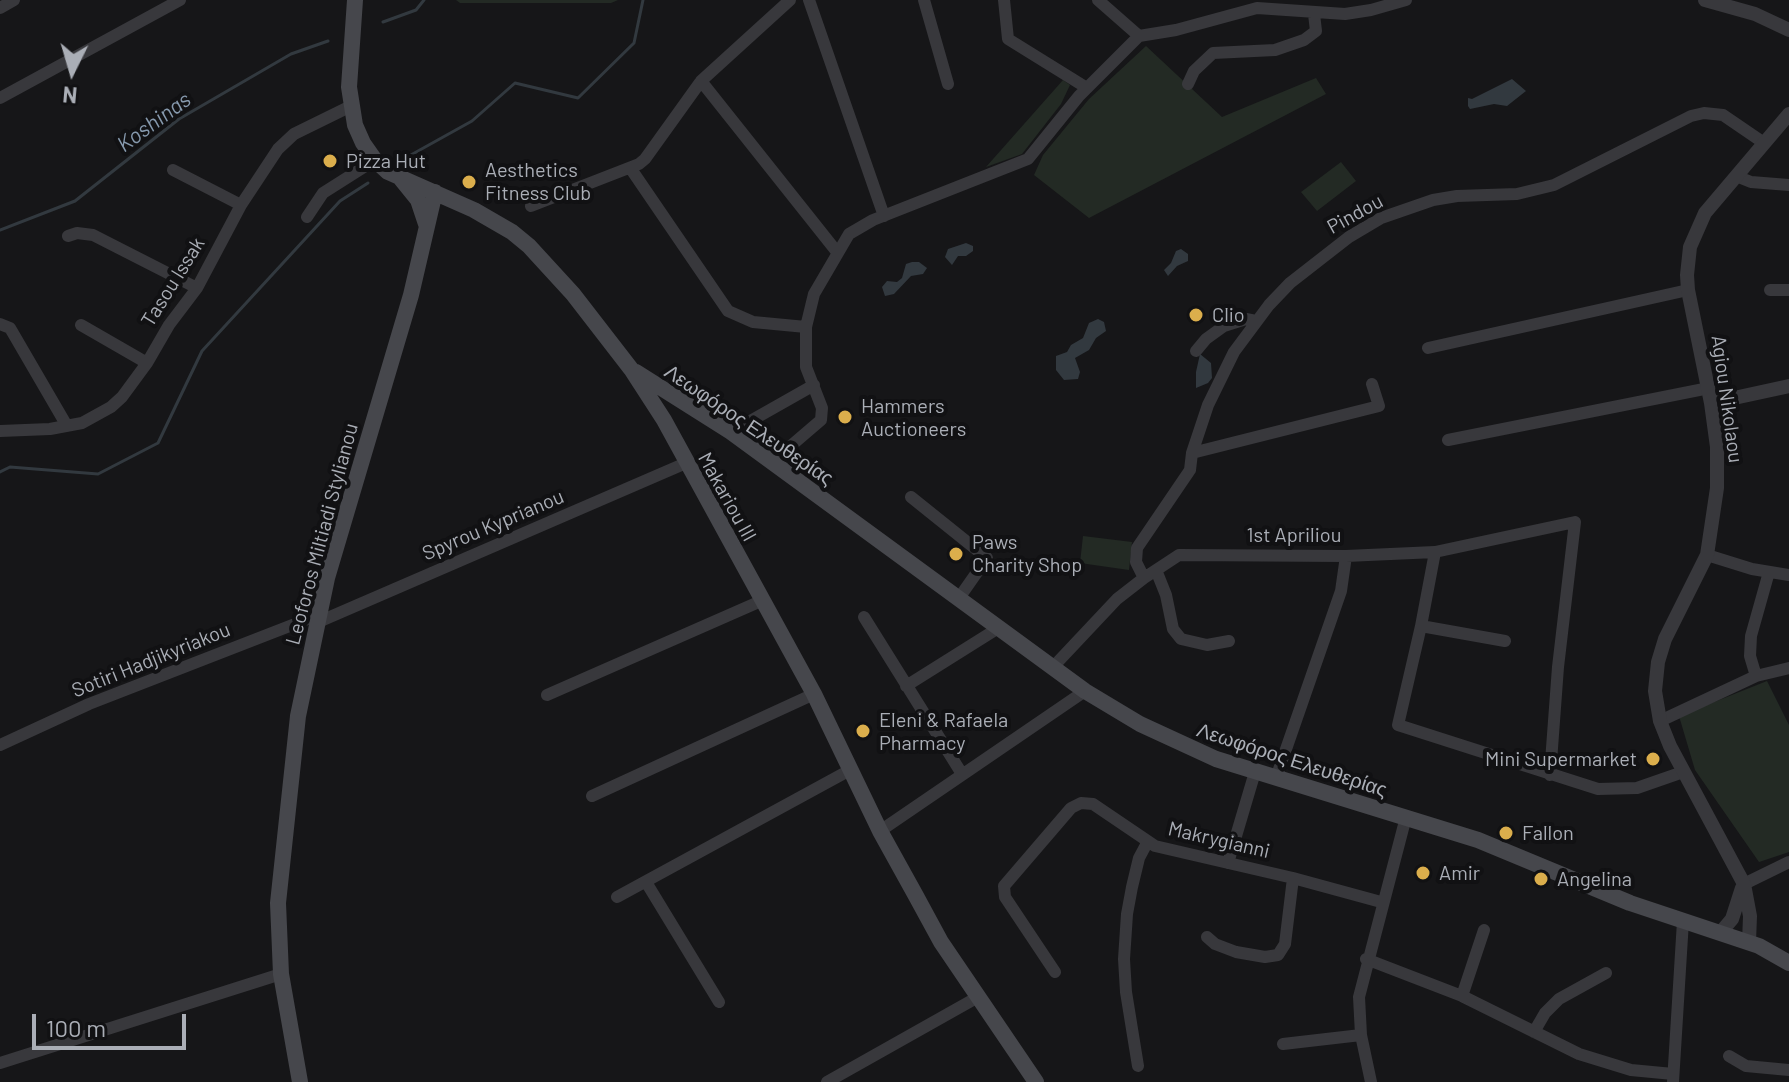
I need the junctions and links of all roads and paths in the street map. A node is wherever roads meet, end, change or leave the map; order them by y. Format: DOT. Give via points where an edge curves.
graph roads {
  1 [pos="14,0"];
  2 [pos="180,0"];
  3 [pos="355,0"];
  4 [pos="790,0"];
  5 [pos="809,0"];
  6 [pos="924,0"];
  7 [pos="1004,0"];
  8 [pos="1098,0"];
  9 [pos="1406,0"];
  10 [pos="1705,0"];
  11 [pos="1266,5"];
  12 [pos="1370,5"];
  13 [pos="0,8"];
  14 [pos="1314,14"];
  15 [pos="1789,30"];
  16 [pos="1139,36"];
  17 [pos="701,81"];
  18 [pos="948,84"];
  19 [pos="1188,84"];
  20 [pos="1087,88"];
  21 [pos="0,98"];
  22 [pos="351,106"];
  23 [pos="1789,114"];
  24 [pos="1764,143"];
  25 [pos="375,160"];
  26 [pos="631,169"];
  27 [pos="173,170"];
  28 [pos="1736,176"];
  29 [pos="399,178"];
  30 [pos="1789,185"];
  31 [pos="435,192"];
  32 [pos="241,205"];
  33 [pos="531,206"];
  34 [pos="468,207"];
  35 [pos="884,216"];
  36 [pos="307,217"];
  37 [pos="427,230"];
  38 [pos="68,236"];
  39 [pos="837,252"];
  40 [pos="197,288"];
  41 [pos="1688,290"];
  42 [pos="1770,290"];
  43 [pos="1789,290"];
  44 [pos="1256,321"];
  45 [pos="0,324"];
  46 [pos="81,325"];
  47 [pos="806,327"];
  48 [pos="1428,348"];
  49 [pos="1196,351"];
  50 [pos="147,363"];
  51 [pos="631,369"];
  52 [pos="1372,384"];
  53 [pos="814,385"];
  54 [pos="1789,386"];
  55 [pos="1709,388"];
  56 [pos="1711,403"];
  57 [pos="693,408"];
  58 [pos="664,420"];
  59 [pos="67,426"];
  60 [pos="0,431"];
  61 [pos="731,432"];
  62 [pos="1448,440"];
  63 [pos="1192,453"];
  64 [pos="772,462"];
  65 [pos="686,463"];
  66 [pos="911,497"];
  67 [pos="1435,552"];
  68 [pos="1707,555"];
  69 [pos="1346,556"];
  70 [pos="1156,570"];
  71 [pos="1769,572"];
  72 [pos="1789,575"];
  73 [pos="1144,578"];
  74 [pos="959,598"];
  75 [pos="761,601"];
  76 [pos="864,617"];
  77 [pos="317,619"];
  78 [pos="1421,626"];
  79 [pos="1000,627"];
  80 [pos="1229,641"];
  81 [pos="1505,641"];
  82 [pos="1053,667"];
  83 [pos="1789,668"];
  84 [pos="1756,676"];
  85 [pos="906,686"];
  86 [pos="1085,691"];
  87 [pos="814,694"];
  88 [pos="547,695"];
  89 [pos="1660,721"];
  90 [pos="0,745"];
  91 [pos="850,770"];
  92 [pos="1255,772"];
  93 [pos="1683,772"];
  94 [pos="962,774"];
  95 [pos="1550,775"];
  96 [pos="1276,778"];
  97 [pos="592,796"];
  98 [pos="1406,817"];
  99 [pos="880,831"];
  100 [pos="1147,843"];
  101 [pos="1789,862"];
  102 [pos="1228,863"];
  103 [pos="1293,878"];
  104 [pos="646,882"];
  105 [pos="1744,884"];
  106 [pos="617,897"];
  107 [pos="1381,902"];
  108 [pos="1683,921"];
  109 [pos="1484,930"];
  110 [pos="1721,932"];
  111 [pos="1207,937"];
  112 [pos="1749,942"];
  113 [pos="1366,959"];
  114 [pos="1789,963"];
  115 [pos="1055,972"];
  116 [pos="1606,973"];
  117 [pos="281,974"];
  118 [pos="1462,996"];
  119 [pos="978,997"];
  120 [pos="719,1002"];
  121 [pos="1534,1032"];
  122 [pos="1361,1035"];
  123 [pos="1283,1044"];
  124 [pos="1729,1056"];
  125 [pos="0,1063"];
  126 [pos="1138,1066"];
  127 [pos="1789,1070"];
  128 [pos="1673,1078"];
  129 [pos="300,1082"];
  130 [pos="827,1082"];
  131 [pos="1036,1082"];
  132 [pos="1371,1082"];
  1 -- 13 [label="street"];
  2 -- 21 [label="street"];
  3 -- 22 [label="main road, Makariou III"];
  4 -- 17 [label="street"];
  5 -- 35 [label="street"];
  6 -- 18 [label="street"];
  7 -- 20 [label="street" via="1008,39"];
  8 -- 16 [label="street"];
  9 -- 12 [label="street"];
  10 -- 15 [label="street"];
  11 -- 14 [label="street"];
  11 -- 16 [label="street"];
  12 -- 14 [label="street" via="1345,14"];
  14 -- 19 [label="street" via="1316,31 1304,40 1275,50 1213,53"];
  16 -- 20 [label="street"];
  17 -- 26 [label="street" via="645,159"];
  17 -- 39 [label="street"];
  20 -- 35 [label="street" via="1028,159"];
  22 -- 25 [label="main road, Makariou III" via="359,135"];
  22 -- 32 [label="street, Tasou Issak" via="287,139"];
  23 -- 24 [label="street, Agiou Nikolaou"];
  24 -- 28 [label="street, Agiou Nikolaou"];
  24 -- 44 [label="street, Pindou" via="1723,115 1704,113 1554,185 1417,205 1366,226 1324,254"];
  25 -- 29 [label="main road, Makariou III"];
  25 -- 36 [label="street" via="323,193"];
  26 -- 33 [label="street"];
  26 -- 47 [label="street" via="728,311 753,322"];
  27 -- 32 [label="street"];
  28 -- 30 [label="street"];
  28 -- 41 [label="street, Agiou Nikolaou" via="1699,222 1688,262"];
  29 -- 31 [label="main road, Makariou III"];
  29 -- 37 [label="main road" via="423,209"];
  31 -- 34 [label="main road, Makariou III"];
  31 -- 37 [label="main road, Leoforos Miltiadi Stylianou"];
  32 -- 40 [label="street, Tasou Issak"];
  34 -- 37 [label="main road" via="444,208"];
  34 -- 51 [label="main road, Makariou III" via="512,232 544,260"];
  35 -- 39 [label="street" via="858,227"];
  37 -- 77 [label="main road, Leoforos Miltiadi Stylianou"];
  38 -- 40 [label="street" via="93,235"];
  39 -- 47 [label="street" via="810,303"];
  40 -- 50 [label="street, Tasou Issak"];
  41 -- 48 [label="street"];
  41 -- 55 [label="street, Agiou Nikolaou"];
  42 -- 43 [label="street"];
  44 -- 49 [label="street" via="1224,326"];
  44 -- 63 [label="street, Pindou" via="1220,377"];
  45 -- 59 [label="street" via="10,328"];
  46 -- 50 [label="street"];
  47 -- 53 [label="street" via="806,367"];
  50 -- 59 [label="street, Tasou Issak" via="111,407"];
  51 -- 57 [label="main road, Λεωφόρος Ελευθερίας"];
  51 -- 58 [label="main road, Makariou III"];
  52 -- 63 [label="street" via="1379,406"];
  53 -- 61 [label="street"];
  53 -- 64 [label="street" via="821,420"];
  54 -- 56 [label="street"];
  55 -- 56 [label="street, Agiou Nikolaou"];
  55 -- 62 [label="street"];
  56 -- 68 [label="street, Agiou Nikolaou" via="1717,475"];
  57 -- 58 [label="main road"];
  57 -- 61 [label="main road, Λεωφόρος Ελευθερίας"];
  58 -- 65 [label="main road, Makariou III"];
  59 -- 60 [label="street, Tasou Issak"];
  61 -- 64 [label="main road, Λεωφόρος Ελευθερίας"];
  63 -- 73 [label="street, Pindou" via="1190,470 1137,548 1136,562"];
  64 -- 74 [label="main road, Λεωφόρος Ελευθερίας"];
  65 -- 75 [label="main road, Makariou III"];
  65 -- 77 [label="street, Spyrou Kyprianou"];
  66 -- 74 [label="street" via="987,558"];
  67 -- 69 [label="street, 1st Apriliou"];
  67 -- 78 [label="street"];
  67 -- 95 [label="street, 1st Apriliou" via="1575,522"];
  68 -- 71 [label="street"];
  68 -- 89 [label="street, Agiou Nikolaou" via="1658,662"];
  69 -- 70 [label="street, 1st Apriliou" via="1188,554"];
  69 -- 96 [label="street" via="1341,591"];
  70 -- 73 [label="street, 1st Apriliou"];
  70 -- 80 [label="street" via="1173,629 1181,639 1207,645"];
  71 -- 72 [label="street"];
  71 -- 84 [label="street" via="1751,636"];
  73 -- 82 [label="street, 1st Apriliou" via="1094,621"];
  74 -- 79 [label="main road, Λεωφόρος Ελευθερίας"];
  75 -- 87 [label="main road, Makariou III"];
  75 -- 88 [label="street"];
  76 -- 85 [label="street"];
  77 -- 90 [label="street, Sotiri Hadjikyriakou" via="89,704"];
  77 -- 117 [label="main road, Leoforos Miltiadi Stylianou" via="286,809 278,903"];
  78 -- 81 [label="street"];
  78 -- 95 [label="street" via="1398,725"];
  79 -- 82 [label="main road, Λεωφόρος Ελευθερίας"];
  79 -- 85 [label="street"];
  82 -- 86 [label="main road, Λεωφόρος Ελευθερίας"];
  83 -- 84 [label="street"];
  84 -- 89 [label="street"];
  85 -- 94 [label="street"];
  86 -- 92 [label="main road, Λεωφόρος Ελευθερίας" via="1174,741"];
  86 -- 94 [label="street"];
  87 -- 91 [label="main road, Makariou III"];
  87 -- 97 [label="street"];
  89 -- 93 [label="street, Agiou Nikolaou"];
  91 -- 99 [label="main road, Makariou III"];
  91 -- 104 [label="street"];
  92 -- 96 [label="main road, Λεωφόρος Ελευθερίας"];
  92 -- 102 [label="street"];
  93 -- 95 [label="street" via="1637,788 1612,790"];
  93 -- 105 [label="street, Agiou Nikolaou"];
  94 -- 99 [label="street"];
  96 -- 98 [label="main road, Λεωφόρος Ελευθερίας"];
  98 -- 107 [label="street"];
  98 -- 108 [label="main road, Λεωφόρος Ελευθερίας"];
  99 -- 119 [label="main road, Makariou III"];
  100 -- 102 [label="street, Makrygianni"];
  100 -- 115 [label="street, Makrygianni" via="1093,804 1081,803 1007,881 1005,897"];
  100 -- 126 [label="street" via="1132,887 1124,959"];
  101 -- 105 [label="street"];
  102 -- 103 [label="street, Makrygianni"];
  103 -- 107 [label="street, Makrygianni"];
  103 -- 111 [label="street" via="1285,944 1278,955 1236,952"];
  104 -- 106 [label="street"];
  104 -- 120 [label="street"];
  105 -- 110 [label="street" via="1732,919"];
  105 -- 112 [label="street, Agiou Nikolaou"];
  107 -- 113 [label="street"];
  108 -- 110 [label="main road, Λεωφόρος Ελευθερίας"];
  108 -- 128 [label="street"];
  109 -- 118 [label="street"];
  110 -- 112 [label="main road, Λεωφόρος Ελευθερίας"];
  112 -- 114 [label="main road, Λεωφόρος Ελευθερίας"];
  113 -- 118 [label="street"];
  113 -- 122 [label="street" via="1359,997"];
  116 -- 121 [label="street" via="1559,999"];
  117 -- 125 [label="street"];
  117 -- 129 [label="main road, Leoforos Miltiadi Stylianou"];
  118 -- 121 [label="street"];
  119 -- 130 [label="street"];
  119 -- 131 [label="main road, Makariou III"];
  121 -- 128 [label="street" via="1599,1062"];
  122 -- 123 [label="street"];
  122 -- 132 [label="street"];
  124 -- 127 [label="street" via="1746,1066"];
}
